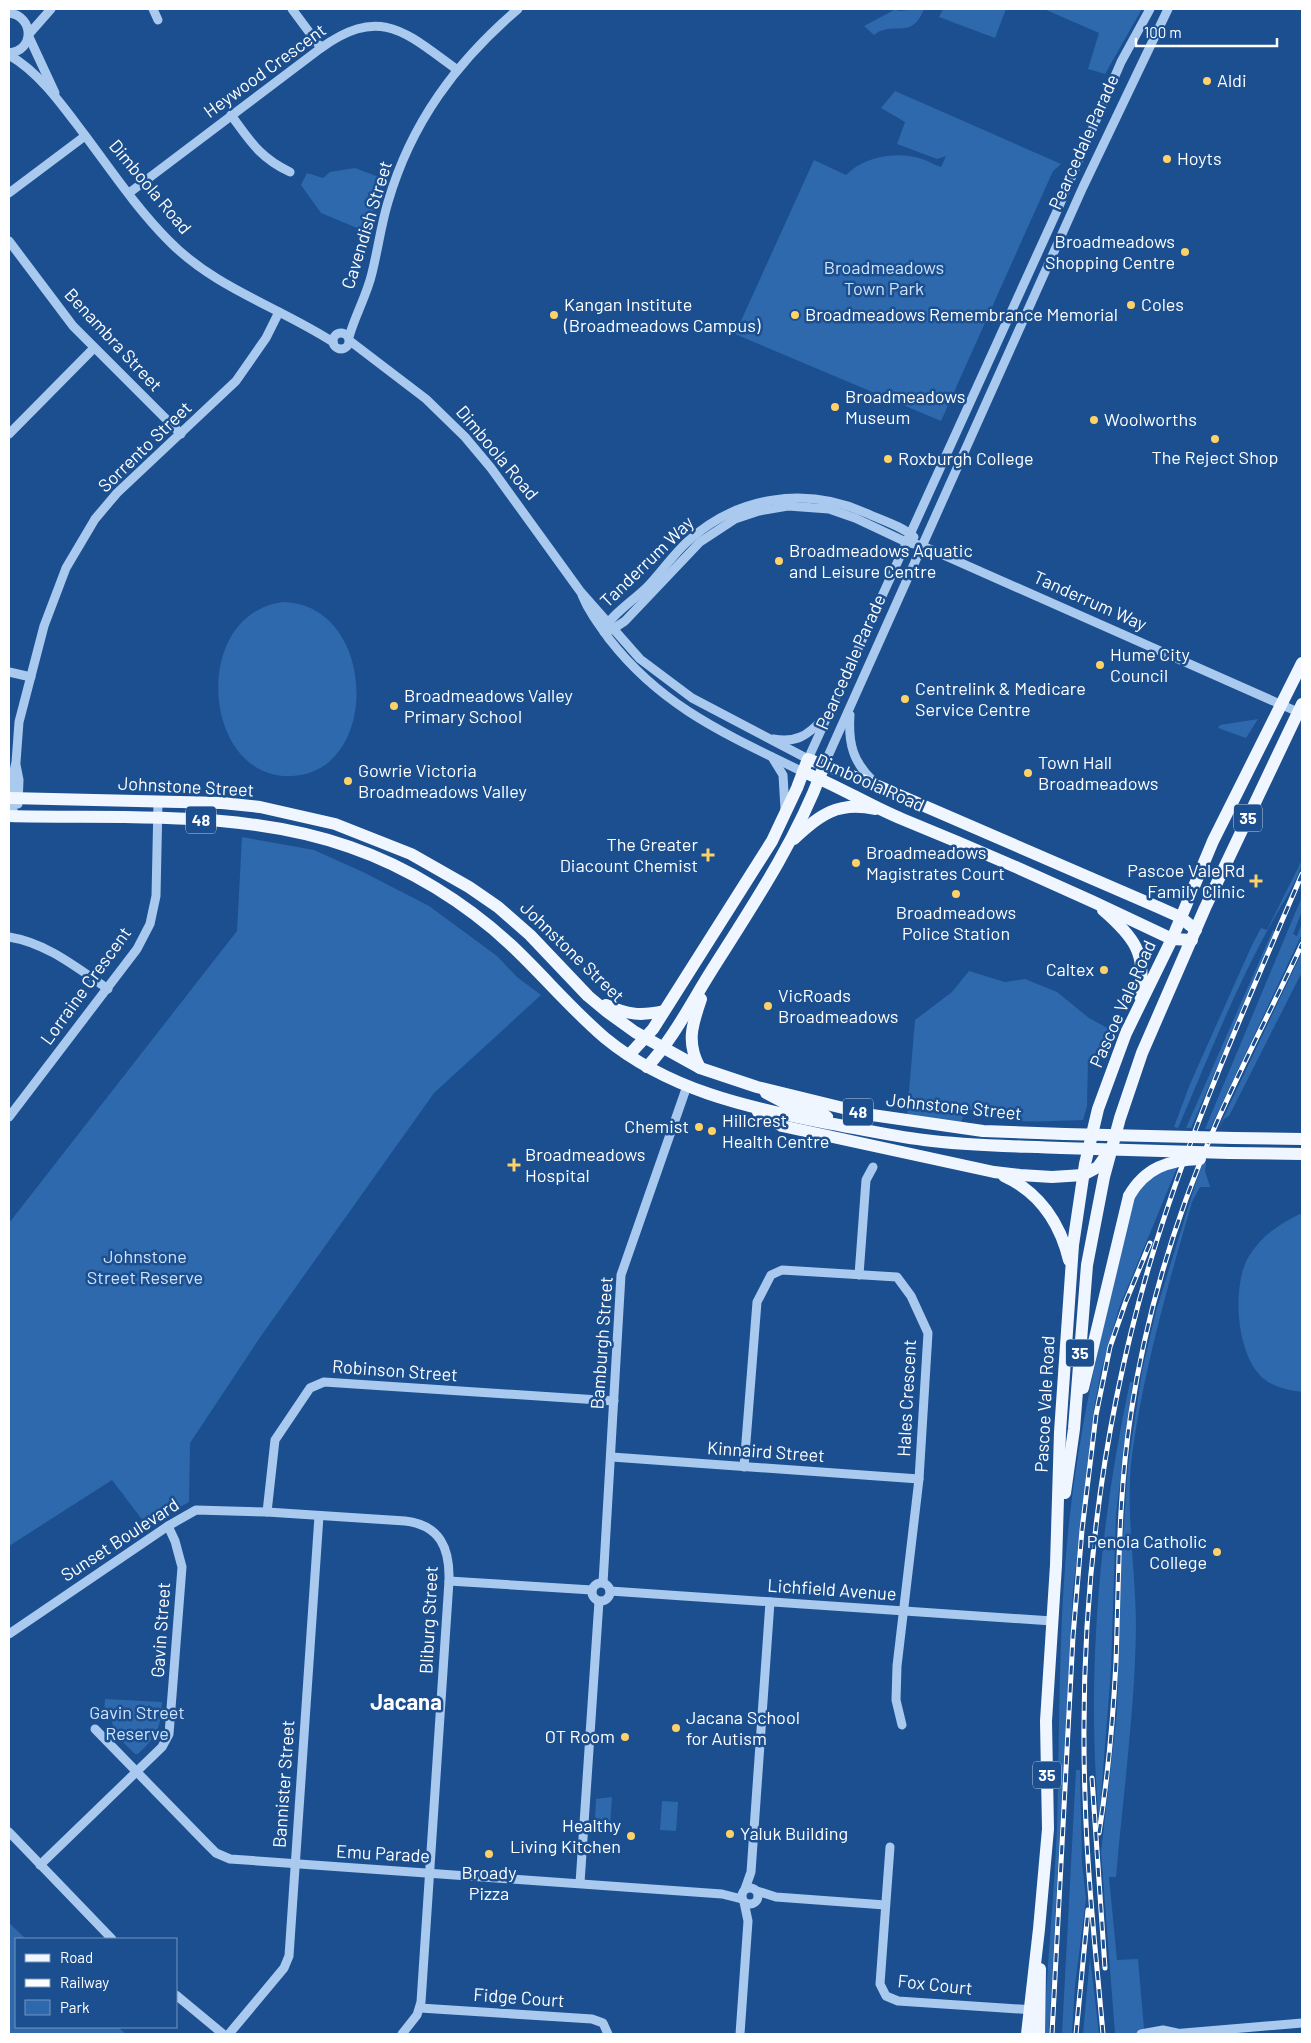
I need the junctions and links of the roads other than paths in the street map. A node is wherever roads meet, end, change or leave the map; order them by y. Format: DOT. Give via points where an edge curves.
graph roads {
  1 [pos="23,9"];
  2 [pos="51,9"];
  3 [pos="153,9"];
  4 [pos="292,9"];
  5 [pos="518,9"];
  6 [pos="1150,9"];
  7 [pos="1168,9"];
  8 [pos="10,13"];
  9 [pos="158,20"];
  10 [pos="29,36"];
  11 [pos="321,48"];
  12 [pos="9,54"];
  13 [pos="456,69"];
  14 [pos="57,98"];
  15 [pos="231,115"];
  16 [pos="85,136"];
  17 [pos="290,172"];
  18 [pos="9,193"];
  19 [pos="128,193"];
  20 [pos="9,241"];
  21 [pos="279,312"];
  22 [pos="308,326"];
  23 [pos="345,338"];
  24 [pos="333,342"];
  25 [pos="94,348"];
  26 [pos="12,423"];
  27 [pos="9,434"];
  28 [pos="181,434"];
  29 [pos="908,537"];
  30 [pos="923,546"];
  31 [pos="609,628"];
  32 [pos="1302,663"];
  33 [pos="9,672"];
  34 [pos="31,677"];
  35 [pos="692,698"];
  36 [pos="1280,703"];
  37 [pos="850,708"];
  38 [pos="1300,708"];
  39 [pos="685,710"];
  40 [pos="827,714"];
  41 [pos="763,737"];
  42 [pos="771,756"];
  43 [pos="808,759"];
  44 [pos="824,765"];
  45 [pos="803,772"];
  46 [pos="819,778"];
  47 [pos="878,786"];
  48 [pos="13,798"];
  49 [pos="158,802"];
  50 [pos="883,810"];
  51 [pos="786,814"];
  52 [pos="12,816"];
  53 [pos="305,816"];
  54 [pos="158,819"];
  55 [pos="301,833"];
  56 [pos="788,845"];
  57 [pos="1093,901"];
  58 [pos="729,908"];
  59 [pos="745,917"];
  60 [pos="1180,917"];
  61 [pos="1194,935"];
  62 [pos="9,937"];
  63 [pos="1172,938"];
  64 [pos="709,975"];
  65 [pos="108,988"];
  66 [pos="588,996"];
  67 [pos="1137,1008"];
  68 [pos="664,1011"];
  69 [pos="646,1038"];
  70 [pos="664,1049"];
  71 [pos="629,1055"];
  72 [pos="647,1067"];
  73 [pos="700,1068"];
  74 [pos="688,1086"];
  75 [pos="757,1086"];
  76 [pos="740,1105"];
  77 [pos="9,1117"];
  78 [pos="825,1122"];
  79 [pos="1302,1139"];
  80 [pos="1114,1143"];
  81 [pos="1229,1153"];
  82 [pos="1302,1154"];
  83 [pos="873,1167"];
  84 [pos="994,1172"];
  85 [pos="1083,1175"];
  86 [pos="1071,1269"];
  87 [pos="859,1275"];
  88 [pos="614,1401"];
  89 [pos="1074,1428"];
  90 [pos="612,1457"];
  91 [pos="744,1467"];
  92 [pos="919,1479"];
  93 [pos="267,1512"];
  94 [pos="319,1516"];
  95 [pos="168,1526"];
  96 [pos="1056,1565"];
  97 [pos="449,1581"];
  98 [pos="603,1583"];
  99 [pos="592,1590"];
  100 [pos="610,1591"];
  101 [pos="599,1601"];
  102 [pos="770,1602"];
  103 [pos="905,1612"];
  104 [pos="1052,1621"];
  105 [pos="9,1634"];
  106 [pos="902,1726"];
  107 [pos="95,1729"];
  108 [pos="136,1771"];
  109 [pos="9,1832"];
  110 [pos="890,1848"];
  111 [pos="40,1865"];
  112 [pos="295,1865"];
  113 [pos="751,1872"];
  114 [pos="429,1873"];
  115 [pos="580,1883"];
  116 [pos="756,1890"];
  117 [pos="744,1895"];
  118 [pos="776,1897"];
  119 [pos="755,1902"];
  120 [pos="885,1905"];
  121 [pos="748,1921"];
  122 [pos="111,1938"];
  123 [pos="178,1997"];
  124 [pos="420,2008"];
  125 [pos="1034,2010"];
  126 [pos="1302,2023"];
  127 [pos="1276,2030"];
  128 [pos="223,2034"];
  129 [pos="229,2034"];
  130 [pos="402,2034"];
  131 [pos="608,2034"];
  132 [pos="740,2034"];
  133 [pos="1026,2034"];
  134 [pos="1040,2034"];
  135 [pos="1140,2034"];
  136 [pos="1175,2034"];
  1 -- 8 [label="street"];
  2 -- 10 [label="street"];
  3 -- 9 [label="street"];
  4 -- 11 [label="street"];
  5 -- 13 [label="street, Cavendish Street"];
  6 -- 29 [label="street, Pearcedale Parade" via="1120,62 1057,211"];
  7 -- 30 [label="street, Pearcedale Parade" via="1086,180"];
  8 -- 10 [label="street, Dimboola Road" via="26,22"];
  10 -- 12 [label="street" via="21,50"];
  10 -- 14 [label="street, Dimboola Road"];
  11 -- 13 [label="street, Heywood Crescent" via="353,29 385,27 414,37"];
  11 -- 15 [label="street, Heywood Crescent"];
  12 -- 14 [label="street, Dimboola Road"];
  13 -- 23 [label="street, Cavendish Street" via="426,115 401,163 388,203 372,275"];
  14 -- 16 [label="street, Dimboola Road"];
  15 -- 17 [label="street" via="259,153"];
  15 -- 19 [label="street, Heywood Crescent"];
  16 -- 18 [label="street"];
  16 -- 19 [label="street, Dimboola Road"];
  19 -- 21 [label="street, Dimboola Road" via="164,236 190,260 233,289"];
  20 -- 25 [label="street, Benambra Street" via="63,313"];
  21 -- 22 [label="street, Dimboola Road"];
  21 -- 28 [label="street, Sorrento Street" via="266,338 236,381"];
  22 -- 23 [label="street, Dimboola Road"];
  22 -- 24 [label="street, Dimboola Road"];
  23 -- 24 [label="street, Cavendish Street" via="334,337"];
  23 -- 24 [label="street, Dimboola Road" via="338,348"];
  23 -- 31 [label="street, Dimboola Road" via="426,399 465,437"];
  25 -- 26 [label="street"];
  25 -- 28 [label="street, Benambra Street"];
  26 -- 27 [label="street"];
  28 -- 34 [label="street, Sorrento Street" via="117,493 82,539 52,601"];
  29 -- 30 [label="street, Tanderrum Way"];
  29 -- 31 [label="street, Tanderrum Way" via="829,509 788,506 748,514 692,549 625,621"];
  29 -- 40 [label="street, Pearcedale Parade"];
  30 -- 36 [label="street, Tanderrum Way"];
  30 -- 37 [label="street, Pearcedale Parade"];
  31 -- 35 [label="street, Dimboola Road" via="646,664"];
  31 -- 39 [label="street, Dimboola Road" via="637,671"];
  32 -- 36 [label="main road, Pascoe Vale Road / 35"];
  33 -- 34 [label="street"];
  34 -- 48 [label="street, Sorrento Street" via="19,722"];
  35 -- 39 [label="street"];
  35 -- 41 [label="street, Dimboola Road"];
  36 -- 38 [label="street, Tanderrum Way"];
  36 -- 60 [label="main road, Pascoe Vale Road / 35"];
  37 -- 44 [label="street, Pearcedale Parade"];
  37 -- 47 [label="street" via="852,753 861,769"];
  38 -- 61 [label="main road, Pascoe Vale Road / 35"];
  39 -- 42 [label="street, Dimboola Road"];
  40 -- 41 [label="street" via="800,738 788,741"];
  40 -- 43 [label="street, Pearcedale Parade"];
  41 -- 43 [label="street, Dimboola Road"];
  42 -- 45 [label="street, Dimboola Road"];
  42 -- 51 [label="street" via="783,775"];
  43 -- 44 [label="main road, Dimboola Road"];
  43 -- 45 [label="main road, Pearcedale Parade"];
  44 -- 46 [label="main road, Pearcedale Parade"];
  44 -- 47 [label="main road, Dimboola Road"];
  45 -- 46 [label="main road, Dimboola Road"];
  45 -- 51 [label="main road, Pearcedale Parade"];
  46 -- 50 [label="main road, Dimboola Road"];
  46 -- 56 [label="main road, Pearcedale Parade"];
  47 -- 60 [label="main road, Dimboola Road"];
  48 -- 49 [label="main road, Johnstone Street / 48"];
  48 -- 52 [label="street, Sorrento Street"];
  49 -- 53 [label="main road, Johnstone Street / 48" via="222,803"];
  49 -- 54 [label="street, Lorraine Crescent"];
  50 -- 56 [label="main road" via="864,806 830,811 814,819"];
  50 -- 57 [label="main road, Dimboola Road"];
  51 -- 58 [label="main road, Pearcedale Parade"];
  52 -- 54 [label="main road, Johnstone Street / 48"];
  53 -- 55 [label="main road"];
  53 -- 66 [label="main road, Johnstone Street / 48" via="356,831 411,854 469,886 498,906 530,935"];
  54 -- 55 [label="main road, Johnstone Street / 48" via="248,824"];
  54 -- 65 [label="street, Lorraine Crescent" via="154,912 137,949"];
  55 -- 71 [label="main road, Johnstone Street / 48" via="383,860 449,897 497,932 592,1026"];
  56 -- 59 [label="main road, Pearcedale Parade"];
  57 -- 63 [label="main road, Dimboola Road"];
  57 -- 67 [label="main road" via="1139,950 1142,973"];
  58 -- 59 [label="main road"];
  58 -- 68 [label="main road, Pearcedale Parade"];
  59 -- 64 [label="main road, Pearcedale Parade"];
  60 -- 61 [label="main road, Dimboola Road"];
  60 -- 63 [label="main road, Pascoe Vale Road / 35"];
  61 -- 63 [label="main road, Dimboola Road"];
  61 -- 80 [label="main road, Pascoe Vale Road / 35" via="1142,1054"];
  62 -- 65 [label="street" via="56,954"];
  63 -- 67 [label="main road, Pascoe Vale Road / 35"];
  64 -- 70 [label="main road, Pearcedale Parade"];
  64 -- 73 [label="main road" via="691,1040 693,1055"];
  65 -- 77 [label="street, Lorraine Crescent"];
  66 -- 68 [label="main road" via="633,1015"];
  66 -- 69 [label="main road, Johnstone Street / 48"];
  67 -- 85 [label="main road, Pascoe Vale Road / 35" via="1098,1109"];
  68 -- 69 [label="main road, Pearcedale Parade"];
  69 -- 70 [label="main road, Johnstone Street / 48"];
  69 -- 71 [label="main road, Pearcedale Parade"];
  70 -- 72 [label="main road, Pearcedale Parade"];
  70 -- 73 [label="main road, Johnstone Street / 48"];
  71 -- 72 [label="main road, Johnstone Street / 48"];
  72 -- 74 [label="main road, Johnstone Street / 48"];
  73 -- 75 [label="main road, Johnstone Street / 48"];
  74 -- 76 [label="main road, Johnstone Street / 48"];
  74 -- 88 [label="street, Bamburgh Street" via="621,1276"];
  75 -- 78 [label="main road" via="781,1102 822,1112 827,1117"];
  75 -- 79 [label="main road, Johnstone Street / 48, bridge" via="872,1115 983,1131"];
  76 -- 78 [label="main road, Johnstone Street / 48"];
  76 -- 84 [label="main road" via="782,1126"];
  78 -- 81 [label="main road, Johnstone Street / 48, bridge" via="927,1141"];
  80 -- 85 [label="main road" via="1098,1167"];
  80 -- 89 [label="main road, Pascoe Vale Road / 35" via="1087,1265"];
  81 -- 82 [label="main road, 48"];
  81 -- 89 [label="main road, bridge" via="1211,1159 1159,1166 1141,1179 1129,1196"];
  83 -- 87 [label="street" via="866,1180"];
  84 -- 85 [label="main road" via="1043,1177"];
  84 -- 86 [label="main road" via="1024,1188 1044,1208 1061,1234"];
  85 -- 86 [label="main road, Pascoe Vale Road / 35"];
  86 -- 96 [label="main road, Pascoe Vale Road / 35" via="1060,1432"];
  87 -- 91 [label="street, Hales Crescent" via="782,1270 771,1275 757,1302"];
  87 -- 92 [label="street, Hales Crescent" via="897,1277 911,1296 928,1333"];
  88 -- 90 [label="street, Bamburgh Street"];
  88 -- 93 [label="street, Robinson Street" via="317,1384 310,1388 274,1440"];
  89 -- 96 [label="main road, Pascoe Vale Road / 35"];
  90 -- 91 [label="street, Kinnaird Street"];
  90 -- 98 [label="street, Bamburgh Street"];
  91 -- 92 [label="street, Kinnaird Street"];
  92 -- 103 [label="street, Hales Crescent"];
  93 -- 94 [label="street, Sunset Boulevard"];
  93 -- 95 [label="street, Sunset Boulevard" via="196,1510"];
  94 -- 97 [label="street, Bliburg Street" via="424,1525 445,1547 450,1564"];
  94 -- 112 [label="street, Bannister Street"];
  95 -- 105 [label="street, Sunset Boulevard"];
  95 -- 108 [label="street, Gavin Street" via="182,1567 171,1727 162,1747"];
  96 -- 104 [label="main road, Pascoe Vale Road / 35"];
  97 -- 99 [label="street"];
  97 -- 114 [label="street, Bliburg Street"];
  98 -- 99 [label="street" via="595,1584"];
  98 -- 100 [label="street"];
  99 -- 101 [label="street" via="594,1598"];
  100 -- 101 [label="street" via="606,1599"];
  100 -- 102 [label="street, Lichfield Avenue"];
  101 -- 115 [label="street"];
  102 -- 103 [label="street, Lichfield Avenue"];
  102 -- 113 [label="street"];
  103 -- 104 [label="street, Lichfield Avenue"];
  103 -- 106 [label="street, Hales Crescent" via="896,1697"];
  104 -- 125 [label="main road, Pascoe Vale Road / 35" via="1046,1721 1048,1829"];
  107 -- 108 [label="street, Emu Parade"];
  108 -- 111 [label="street, Gavin Street"];
  108 -- 112 [label="street, Emu Parade" via="222,1856"];
  109 -- 111 [label="street"];
  110 -- 120 [label="street, Fox Court"];
  111 -- 122 [label="street"];
  112 -- 114 [label="street, Emu Parade"];
  112 -- 129 [label="street, Bannister Street" via="287,1961"];
  113 -- 116 [label="street"];
  113 -- 117 [label="street"];
  114 -- 115 [label="street, Emu Parade"];
  114 -- 124 [label="street, Bliburg Street"];
  115 -- 117 [label="street, Emu Parade"];
  116 -- 117 [label="street"];
  116 -- 118 [label="street"];
  116 -- 119 [label="street"];
  117 -- 119 [label="street"];
  117 -- 121 [label="street"];
  118 -- 119 [label="street"];
  118 -- 120 [label="street"];
  119 -- 121 [label="street"];
  120 -- 125 [label="street, Fox Court" via="880,1984 886,1996 898,2001"];
  121 -- 132 [label="street"];
  123 -- 128 [label="street"];
  124 -- 130 [label="street, Bliburg Street"];
  124 -- 131 [label="street, Fidge Court" via="592,2019 602,2023"];
  125 -- 133 [label="main road, Pascoe Vale Road / 35"];
  125 -- 134 [label="main road, Pascoe Vale Road / 35"];
  126 -- 127 [label="street"];
  127 -- 136 [label="street"];
  135 -- 136 [label="street" via="1163,2030"];
}
